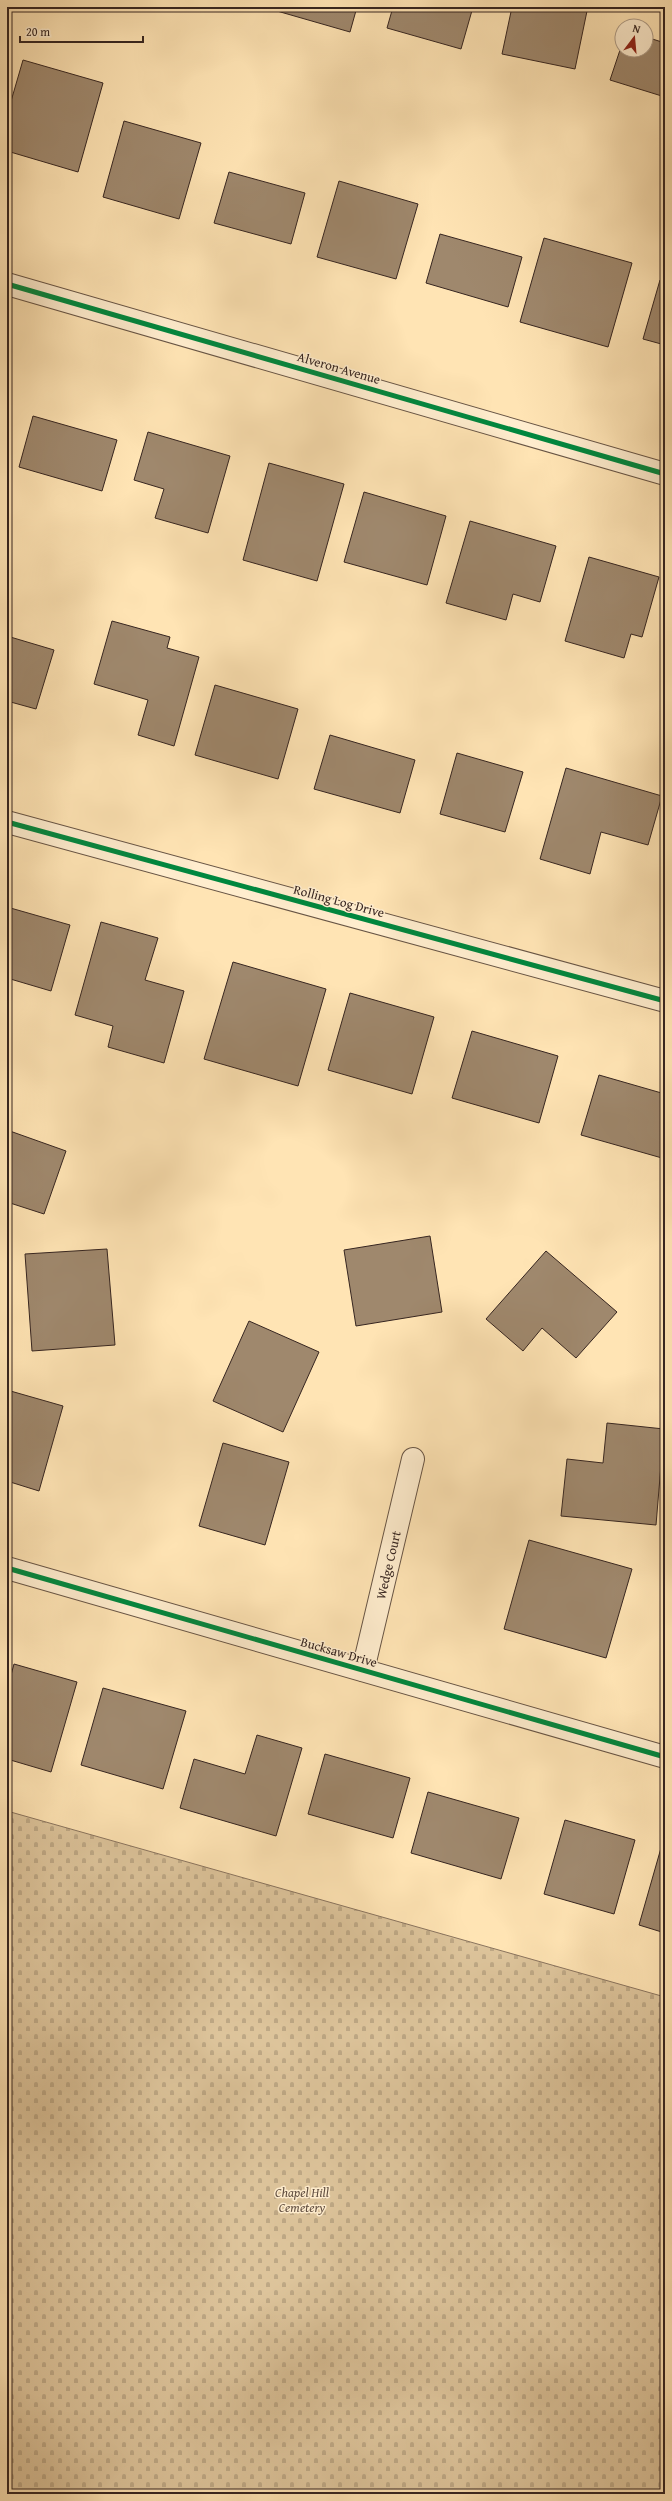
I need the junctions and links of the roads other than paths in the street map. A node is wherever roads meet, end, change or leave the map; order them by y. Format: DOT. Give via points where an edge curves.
graph roads {
  1 [pos="7,284"];
  2 [pos="665,474"];
  3 [pos="7,822"];
  4 [pos="665,1001"];
  5 [pos="413,1459"];
  6 [pos="7,1568"];
  7 [pos="363,1670"];
  8 [pos="665,1757"];
  1 -- 2 [label="street, Alveron Avenue"];
  3 -- 4 [label="street, Rolling Log Drive"];
  5 -- 7 [label="street, Wedge Court"];
  6 -- 7 [label="street, Bucksaw Drive"];
  7 -- 8 [label="street, Bucksaw Drive"];
}
